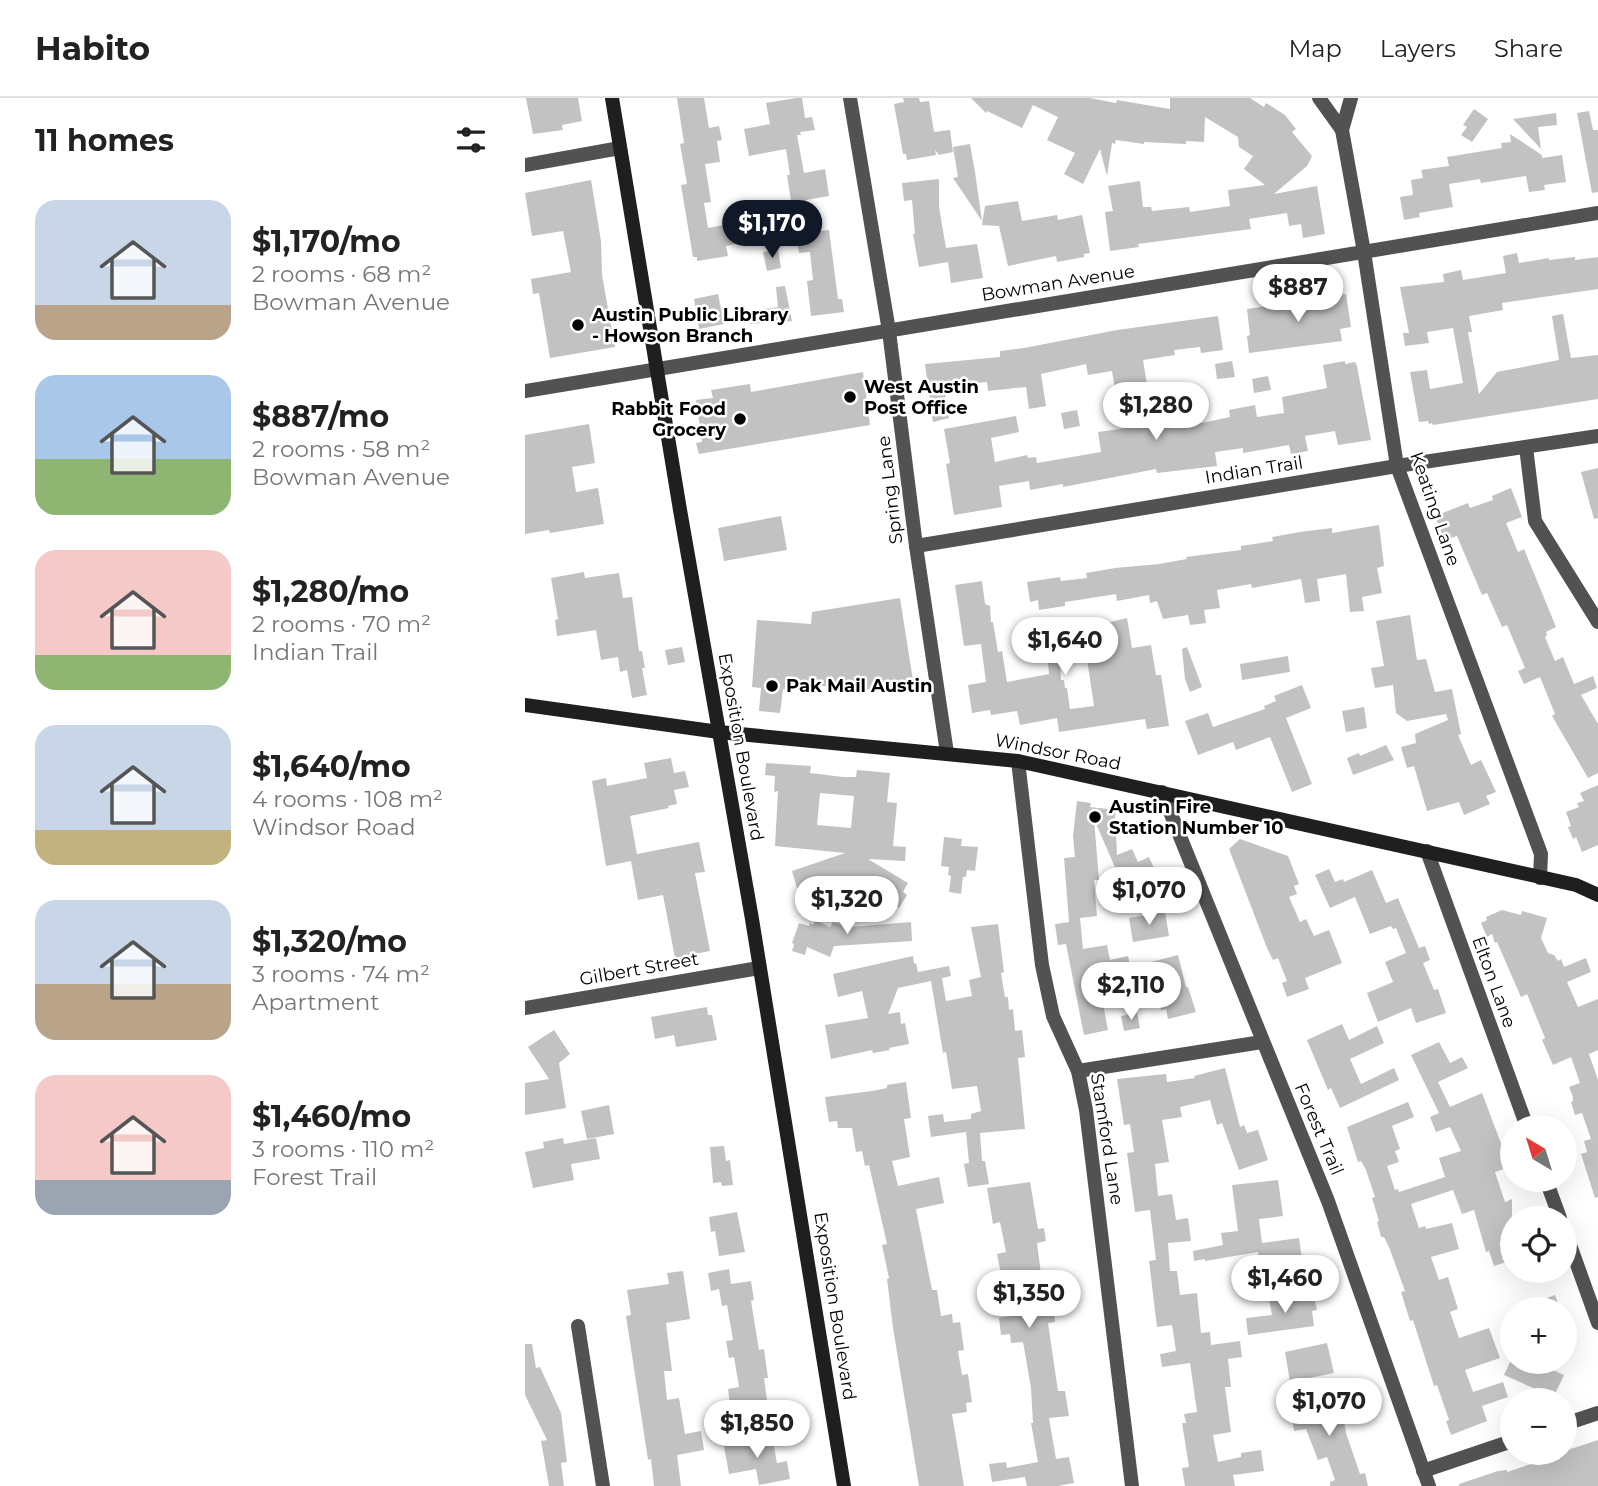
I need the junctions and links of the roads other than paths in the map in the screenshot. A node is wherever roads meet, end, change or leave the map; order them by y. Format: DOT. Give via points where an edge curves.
graph roads {
  1 [pos="612,98"];
  2 [pos="850,98"];
  3 [pos="1318,98"];
  4 [pos="1352,98"];
  5 [pos="1342,130"];
  6 [pos="620,148"];
  7 [pos="525,164"];
  8 [pos="1598,213"];
  9 [pos="1364,252"];
  10 [pos="889,331"];
  11 [pos="656,369"];
  12 [pos="525,391"];
  13 [pos="1598,436"];
  14 [pos="1526,447"];
  15 [pos="1397,466"];
  16 [pos="916,546"];
  17 [pos="1598,622"];
  18 [pos="525,705"];
  19 [pos="719,732"];
  20 [pos="947,753"];
  21 [pos="1019,761"];
  22 [pos="1162,792"];
  23 [pos="1426,851"];
  24 [pos="1540,878"];
  25 [pos="1598,884"];
  26 [pos="1576,885"];
  27 [pos="1598,895"];
  28 [pos="759,968"];
  29 [pos="526,1004"];
  30 [pos="1262,1042"];
  31 [pos="1078,1070"];
  32 [pos="1523,1115"];
  33 [pos="1577,1264"];
  34 [pos="1598,1323"];
  35 [pos="578,1326"];
  36 [pos="1598,1413"];
  37 [pos="1577,1420"];
  38 [pos="1500,1445"];
  39 [pos="1423,1471"];
  40 [pos="603,1486"];
  41 [pos="844,1486"];
  42 [pos="1132,1486"];
  43 [pos="1429,1486"];
  1 -- 6 [label="street, Exposition Boulevard"];
  2 -- 10 [label="street, Spring Lane"];
  3 -- 5 [label="street"];
  4 -- 5 [label="street, Keating Lane"];
  5 -- 9 [label="street, Keating Lane"];
  6 -- 7 [label="street"];
  6 -- 11 [label="street, Exposition Boulevard"];
  8 -- 9 [label="street, Bowman Avenue"];
  9 -- 10 [label="street, Bowman Avenue"];
  9 -- 15 [label="street, Keating Lane"];
  10 -- 11 [label="street, Bowman Avenue"];
  10 -- 16 [label="street, Spring Lane"];
  11 -- 12 [label="street, Bowman Avenue"];
  11 -- 19 [label="street, Exposition Boulevard"];
  13 -- 14 [label="street, Indian Trail"];
  14 -- 15 [label="street, Indian Trail"];
  14 -- 17 [label="street" via="1535,521"];
  15 -- 16 [label="street, Indian Trail"];
  15 -- 24 [label="street, Keating Lane" via="1541,854"];
  16 -- 20 [label="street, Spring Lane"];
  18 -- 19 [label="street, Windsor Road"];
  19 -- 20 [label="street, Windsor Road"];
  19 -- 28 [label="street, Exposition Boulevard"];
  20 -- 21 [label="street, Windsor Road"];
  21 -- 22 [label="street, Windsor Road"];
  21 -- 31 [label="street, Stamford Lane" via="1042,965 1053,1016"];
  22 -- 23 [label="street, Windsor Road"];
  22 -- 30 [label="street, Forest Trail"];
  23 -- 24 [label="street, Windsor Road"];
  23 -- 32 [label="street, Elton Lane"];
  24 -- 26 [label="street, Windsor Road"];
  25 -- 26 [label="street, Windsor Road"];
  26 -- 27 [label="street, Windsor Road"];
  28 -- 29 [label="street, Gilbert Street"];
  28 -- 41 [label="street, Exposition Boulevard"];
  30 -- 31 [label="street"];
  30 -- 39 [label="street, Forest Trail" via="1328,1201"];
  31 -- 42 [label="street, Stamford Lane"];
  33 -- 34 [label="street"];
  35 -- 40 [label="street"];
  36 -- 37 [label="street"];
  38 -- 39 [label="street"];
  39 -- 43 [label="street, Forest Trail"];
}
